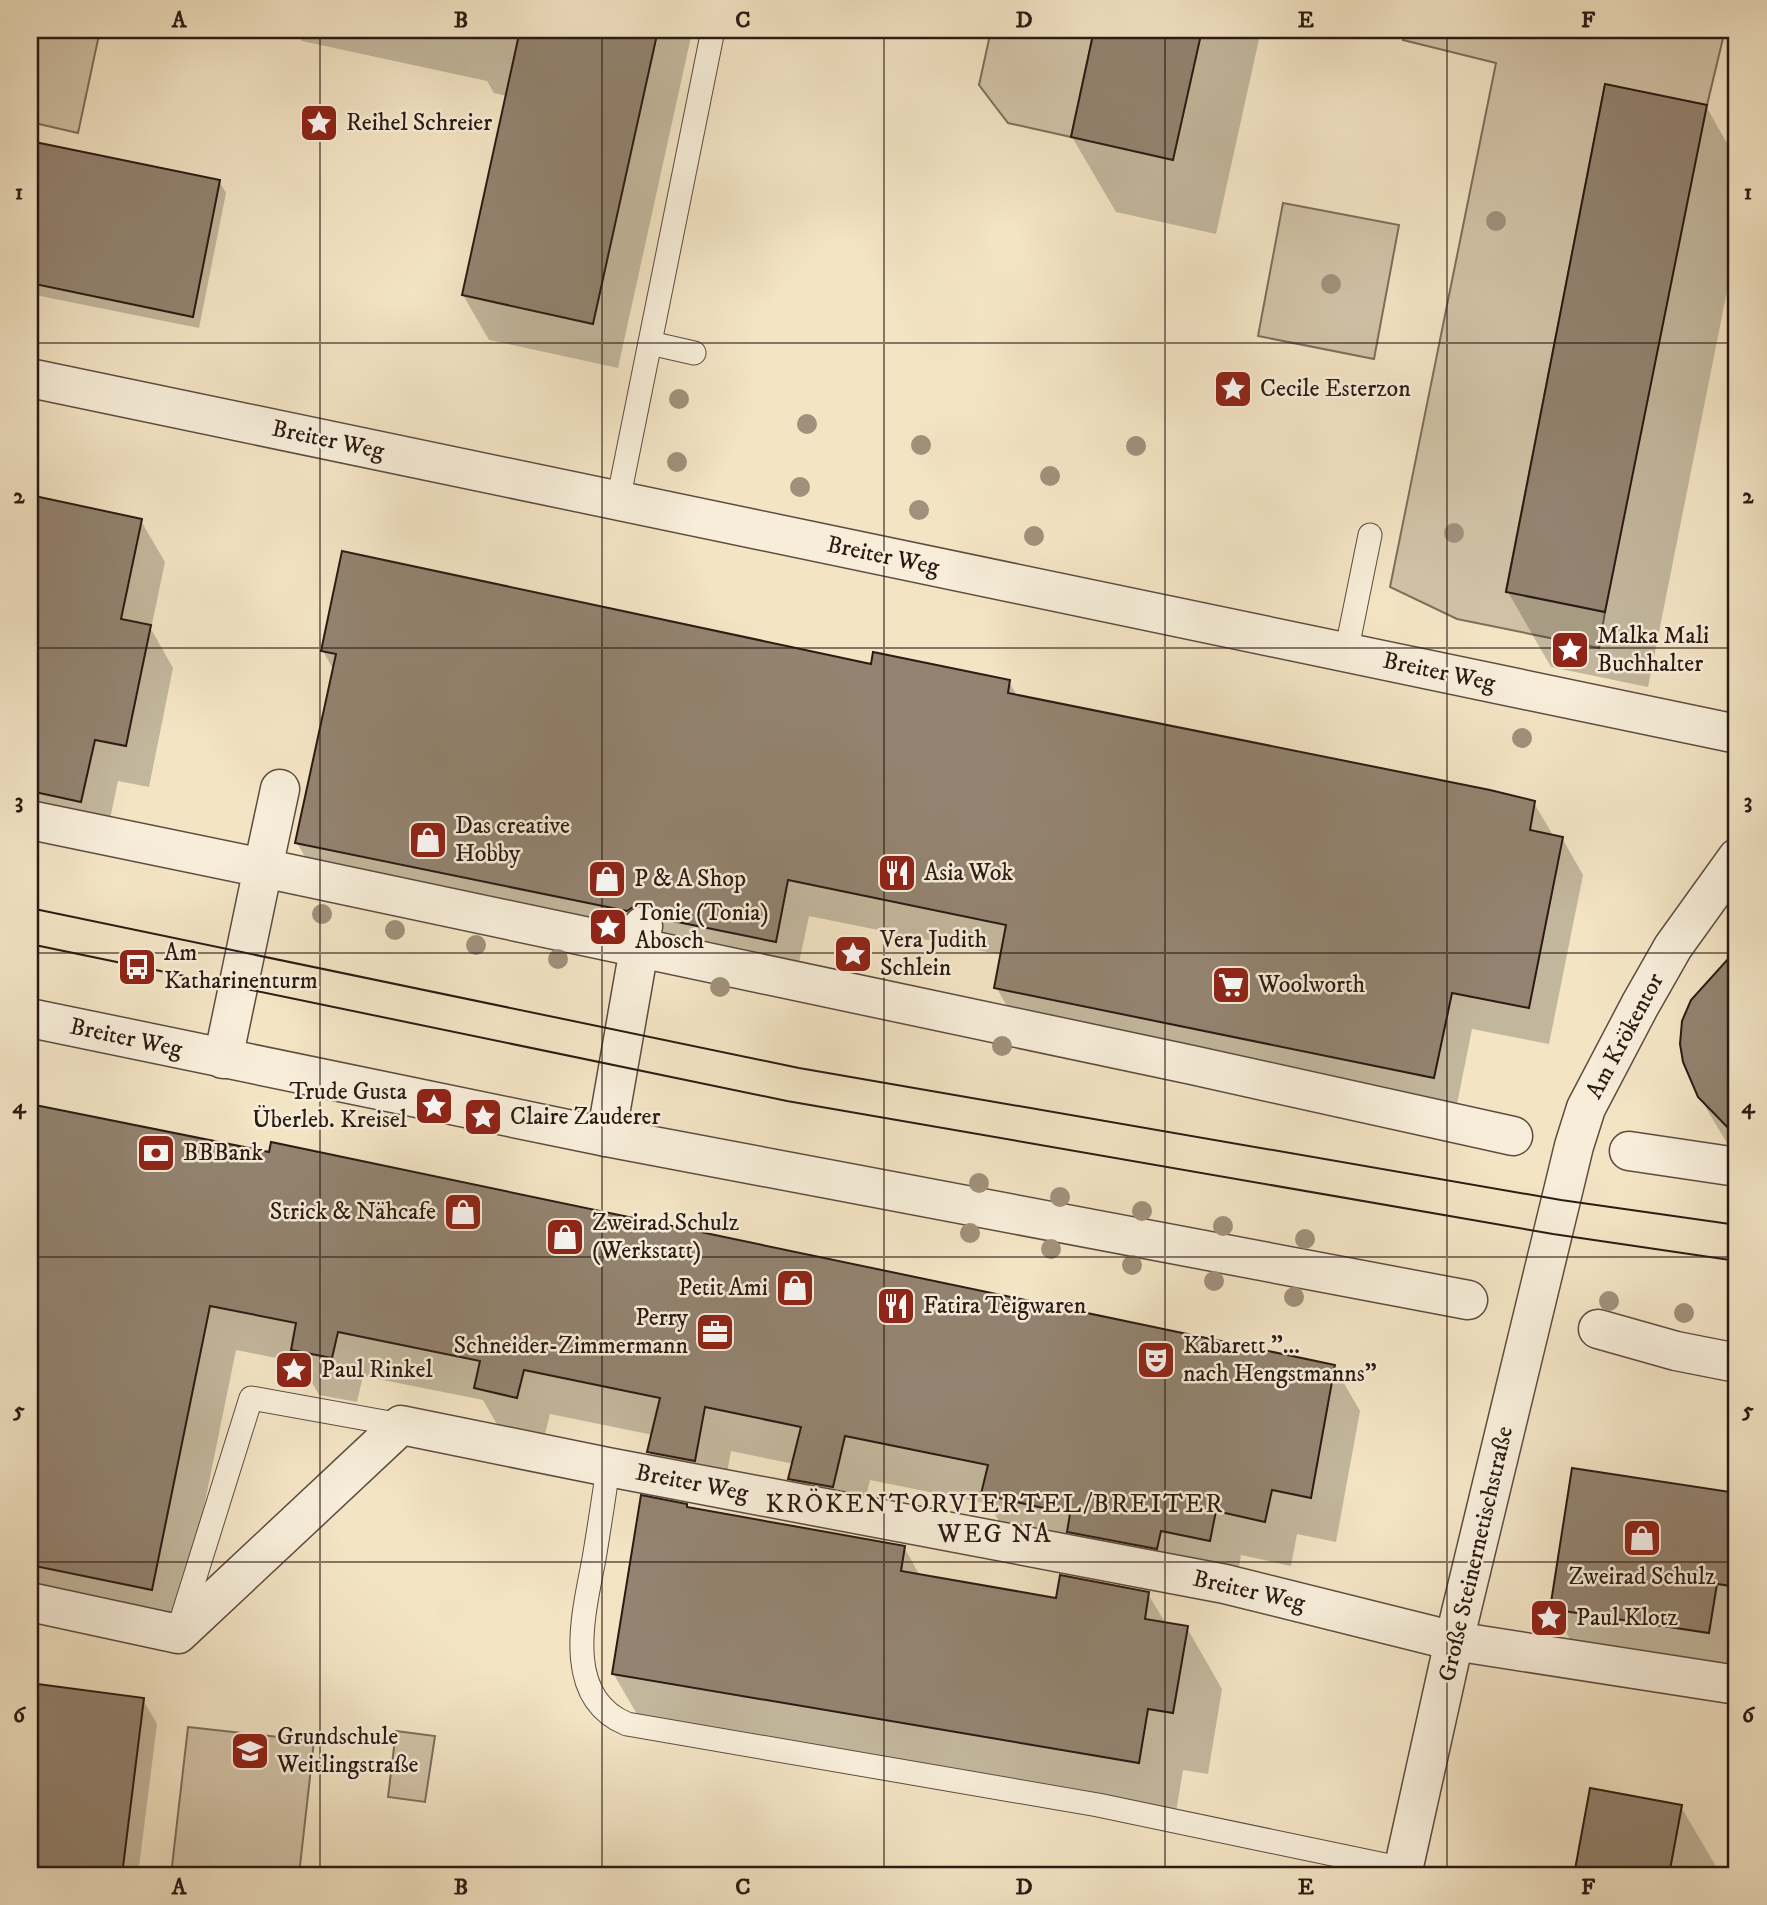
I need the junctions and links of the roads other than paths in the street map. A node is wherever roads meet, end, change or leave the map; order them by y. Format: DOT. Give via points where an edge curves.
graph roads {
  1 [pos="713,30"];
  2 [pos="650,343"];
  3 [pos="694,353"];
  4 [pos="30,378"];
  5 [pos="618,501"];
  6 [pos="1370,535"];
  7 [pos="1346,653"];
  8 [pos="1737,734"];
  9 [pos="279,789"];
  10 [pos="30,820"];
  11 [pos="1737,858"];
  12 [pos="263,869"];
  13 [pos="641,937"];
  14 [pos="30,1018"];
  15 [pos="223,1059"];
  16 [pos="1513,1136"];
  17 [pos="606,1137"];
  18 [pos="1629,1151"];
  19 [pos="1737,1167"];
  20 [pos="1553,1234"];
  21 [pos="1468,1300"];
  22 [pos="1598,1329"];
  23 [pos="1737,1363"];
  24 [pos="401,1425"];
  25 [pos="608,1467"];
  26 [pos="30,1602"];
  27 [pos="178,1633"];
  28 [pos="1454,1641"];
  29 [pos="1737,1685"];
  30 [pos="1403,1872"];
  1 -- 2 [label="lane"];
  2 -- 3 [label="lane"];
  2 -- 5 [label="lane"];
  4 -- 5 [label="street, Breiter Weg"];
  5 -- 7 [label="street, Breiter Weg"];
  6 -- 7 [label="lane"];
  7 -- 8 [label="street, Breiter Weg"];
  9 -- 12 [label="street"];
  10 -- 12 [label="street"];
  11 -- 20 [label="street, Am Krökentor" via="1673,947 1586,1108"];
  12 -- 13 [label="street"];
  12 -- 15 [label="street"];
  13 -- 16 [label="street"];
  13 -- 17 [label="street"];
  14 -- 15 [label="street, Breiter Weg"];
  15 -- 17 [label="street, Breiter Weg"];
  17 -- 21 [label="street, Breiter Weg"];
  18 -- 19 [label="street"];
  20 -- 28 [label="street, Große Steinernetischstraße"];
  22 -- 23 [label="street"];
  24 -- 25 [label="street, Breiter Weg"];
  24 -- 27 [label="street"];
  24 -- 27 [label="lane" via="251,1398"];
  25 -- 28 [label="street, Breiter Weg" via="1225,1584"];
  25 -- 30 [label="lane" via="581,1648 594,1695 618,1720 1098,1805"];
  26 -- 27 [label="street"];
  28 -- 29 [label="street, Breiter Weg"];
  28 -- 30 [label="street, Große Steinernetischstraße"];
}
